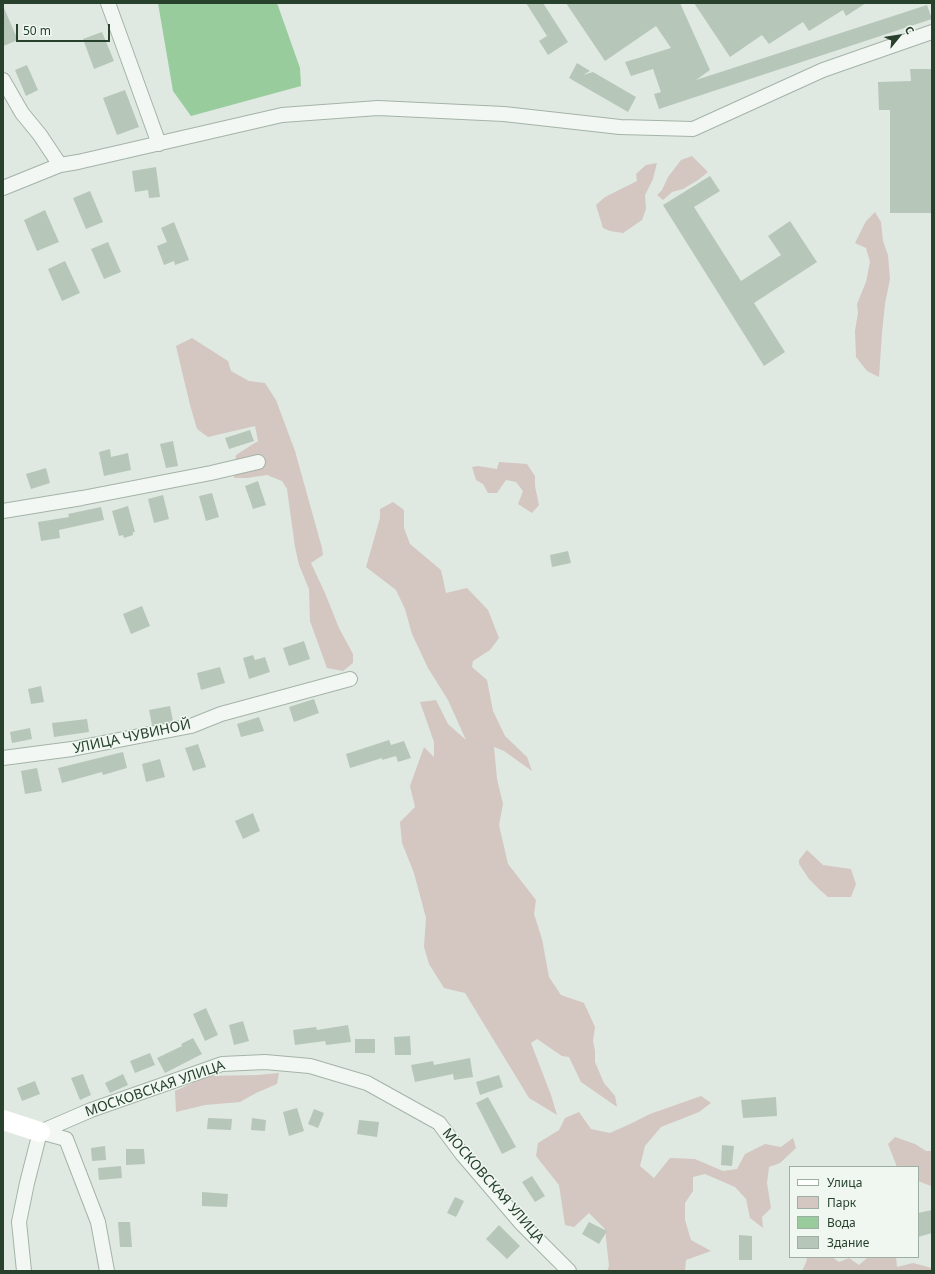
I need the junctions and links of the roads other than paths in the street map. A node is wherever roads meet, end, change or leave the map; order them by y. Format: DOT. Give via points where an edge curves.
graph roads {
  1 [pos="108,3"];
  2 [pos="932,32"];
  3 [pos="3,80"];
  4 [pos="159,144"];
  5 [pos="60,165"];
  6 [pos="3,188"];
  7 [pos="258,462"];
  8 [pos="3,511"];
  9 [pos="350,679"];
  10 [pos="3,758"];
  11 [pos="3,1120"];
  12 [pos="40,1132"];
  13 [pos="24,1271"];
  14 [pos="107,1271"];
  15 [pos="569,1271"];
  1 -- 4 [label="street"];
  2 -- 4 [label="street" via="823,70 692,129 620,127 504,114 378,108 282,115"];
  3 -- 5 [label="street" via="22,113"];
  4 -- 5 [label="street"];
  5 -- 6 [label="street"];
  7 -- 8 [label="street" via="82,498"];
  9 -- 10 [label="street, УЛИЦА ЧУВИНОЙ" via="220,714 190,726 72,749"];
  11 -- 12 [label="street"];
  12 -- 13 [label="street" via="19,1222"];
  12 -- 14 [label="street" via="66,1139 98,1222"];
  12 -- 15 [label="street, МОСКОВСКАЯ УЛИЦА" via="91,1110 222,1064 265,1062 310,1066 367,1083 439,1123 521,1223"];
}
